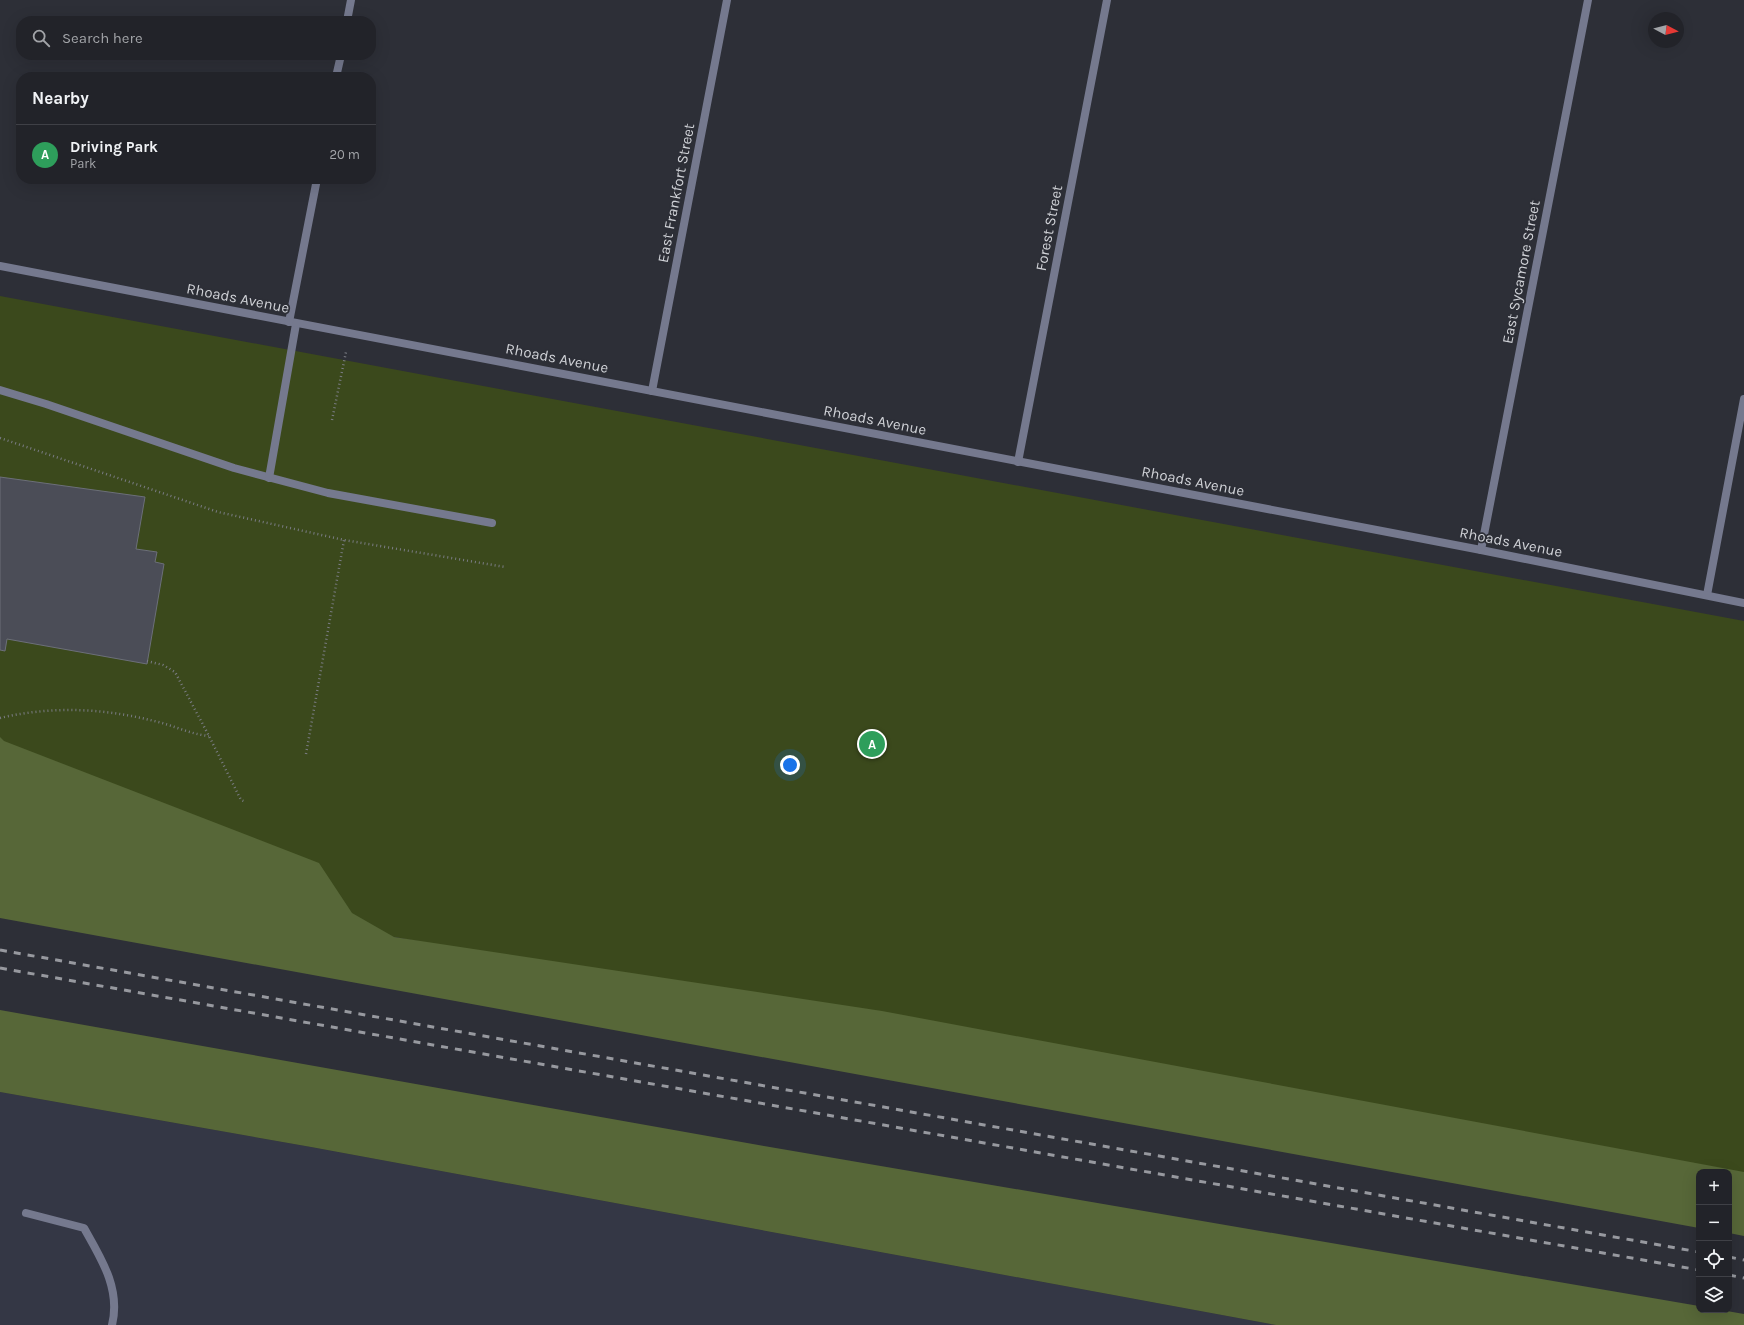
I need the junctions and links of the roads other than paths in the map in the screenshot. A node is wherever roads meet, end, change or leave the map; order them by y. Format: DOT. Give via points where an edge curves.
graph roads {
  1 [pos="351,0"];
  2 [pos="727,0"];
  3 [pos="1107,0"];
  4 [pos="1588,0"];
  5 [pos="348,16"];
  6 [pos="340,60"];
  7 [pos="337,72"];
  8 [pos="316,184"];
  9 [pos="0,266"];
  10 [pos="293,323"];
  11 [pos="0,390"];
  12 [pos="652,391"];
  13 [pos="1744,399"];
  14 [pos="1018,462"];
  15 [pos="269,478"];
  16 [pos="492,523"];
  17 [pos="1481,550"];
  18 [pos="1707,595"];
  19 [pos="1744,603"];
  20 [pos="26,1213"];
  21 [pos="112,1325"];
  1 -- 5 [label="street"];
  2 -- 12 [label="street, East Frankfort Street"];
  3 -- 14 [label="street, Forest Street"];
  4 -- 17 [label="street, East Sycamore Street"];
  6 -- 7 [label="street"];
  8 -- 10 [label="street"];
  9 -- 10 [label="street, Rhoads Avenue"];
  10 -- 12 [label="street, Rhoads Avenue"];
  10 -- 15 [label="street"];
  11 -- 15 [label="street"];
  12 -- 14 [label="street, Rhoads Avenue"];
  13 -- 18 [label="street"];
  14 -- 17 [label="street, Rhoads Avenue"];
  15 -- 16 [label="street" via="328,493"];
  17 -- 18 [label="street, Rhoads Avenue"];
  18 -- 19 [label="street, Rhoads Avenue"];
  20 -- 21 [label="street" via="84,1228 109,1272 114,1299"];
}
